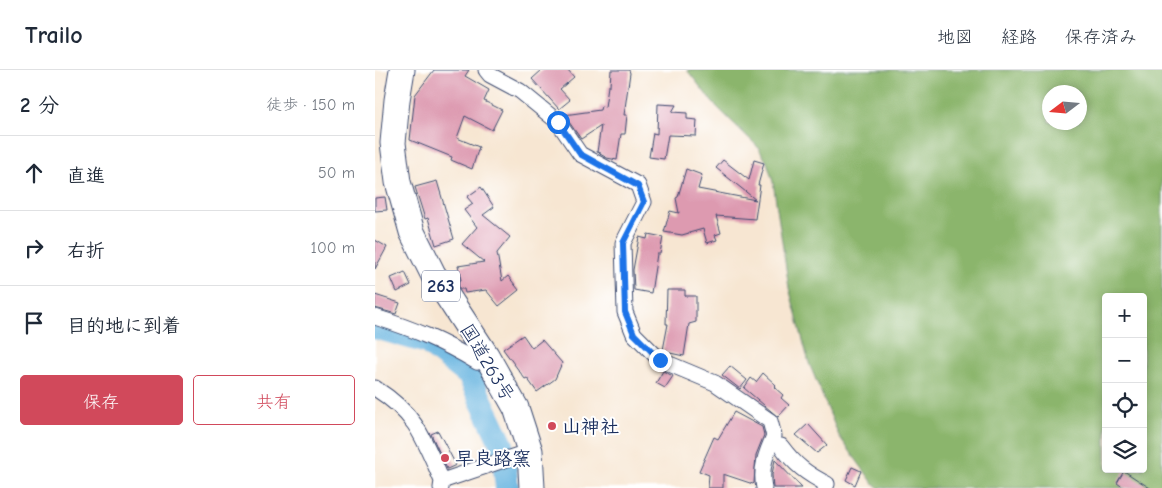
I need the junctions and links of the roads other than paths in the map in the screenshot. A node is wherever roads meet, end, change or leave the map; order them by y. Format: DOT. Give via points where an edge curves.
graph roads {
  1 [pos="402,70"];
  2 [pos="486,70"];
  3 [pos="375,317"];
  4 [pos="486,355"];
  5 [pos="375,388"];
  6 [pos="781,446"];
  7 [pos="530,451"];
  8 [pos="442,484"];
  9 [pos="532,488"];
  10 [pos="764,488"];
  11 [pos="825,488"];
  1 -- 4 [label="highway, 国道263号 / 263" via="393,143 398,182 410,224 433,274"];
  2 -- 10 [label="street" via="520,91 558,122 580,154 638,186 644,202 623,243 625,312 634,334 660,360 715,383 770,421 775,436 767,451 762,474"];
  3 -- 4 [label="street" via="411,328 477,362"];
  4 -- 7 [label="highway, 国道263号 / 263" via="516,408"];
  5 -- 8 [label="street" via="407,413 421,432"];
  6 -- 11 [label="street" via="807,473 827,484"];
  7 -- 8 [label="street" via="474,469"];
  7 -- 9 [label="highway, 国道263号 / 263"];
}
